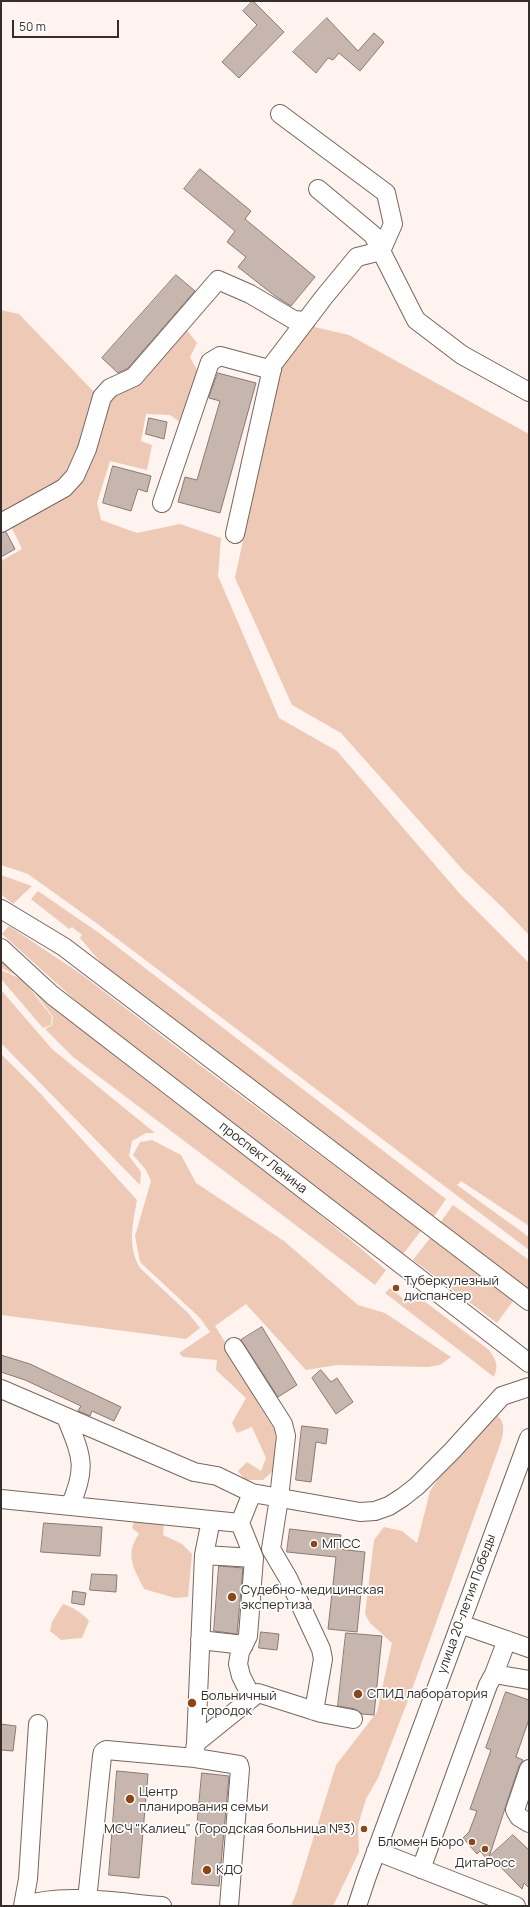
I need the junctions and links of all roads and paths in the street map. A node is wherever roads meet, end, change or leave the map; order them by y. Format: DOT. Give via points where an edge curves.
graph roads {
  1 [pos="280,114"];
  2 [pos="318,189"];
  3 [pos="381,251"];
  4 [pos="306,321"];
  5 [pos="272,370"];
  6 [pos="529,392"];
  7 [pos="162,503"];
  8 [pos="1,523"];
  9 [pos="234,534"];
  10 [pos="1,909"];
  11 [pos="1,948"];
  12 [pos="529,1301"];
  13 [pos="234,1347"];
  14 [pos="529,1363"];
  15 [pos="529,1387"];
  16 [pos="1,1389"];
  17 [pos="66,1416"];
  18 [pos="529,1438"];
  19 [pos="252,1492"];
  20 [pos="280,1498"];
  21 [pos="1,1499"];
  22 [pos="70,1506"];
  23 [pos="211,1520"];
  24 [pos="240,1523"];
  25 [pos="271,1549"];
  26 [pos="251,1552"];
  27 [pos="204,1555"];
  28 [pos="460,1624"];
  29 [pos="200,1640"];
  30 [pos="507,1640"];
  31 [pos="244,1645"];
  32 [pos="529,1648"];
  33 [pos="494,1674"];
  34 [pos="529,1680"];
  35 [pos="252,1698"];
  36 [pos="314,1711"];
  37 [pos="353,1719"];
  38 [pos="38,1724"];
  39 [pos="195,1751"];
  40 [pos="529,1769"];
  41 [pos="529,1823"];
  42 [pos="376,1851"];
  43 [pos="421,1869"];
  44 [pos="87,1900"];
  45 [pos="23,1906"];
  46 [pos="162,1906"];
  47 [pos="229,1906"];
  48 [pos="358,1906"];
  49 [pos="516,1906"];
  1 -- 3 [label="street" via="386,193 393,224"];
  2 -- 3 [label="street" via="373,235"];
  3 -- 4 [label="street" via="357,257"];
  3 -- 6 [label="street" via="416,320 462,354"];
  4 -- 5 [label="street" via="273,364"];
  4 -- 8 [label="street" via="294,320 250,294 218,280 134,377 110,388 102,397 87,449 75,476 64,488"];
  5 -- 7 [label="street" via="220,356 210,362"];
  5 -- 9 [label="street"];
  10 -- 12 [label="street" via="64,947"];
  11 -- 14 [label="street, проспект Ленина" via="52,995"];
  13 -- 20 [label="street" via="283,1424 286,1436"];
  15 -- 20 [label="street" via="502,1396 417,1486 389,1506 375,1511 360,1512"];
  16 -- 17 [label="street"];
  17 -- 19 [label="street" via="194,1472 217,1476"];
  17 -- 22 [label="street" via="79,1450 81,1465 79,1485"];
  18 -- 28 [label="street, улица 20-летия Победы"];
  19 -- 20 [label="street"];
  19 -- 24 [label="street"];
  20 -- 25 [label="street"];
  21 -- 22 [label="street"];
  22 -- 23 [label="street"];
  23 -- 24 [label="street"];
  23 -- 27 [label="street"];
  24 -- 26 [label="street"];
  25 -- 26 [label="street"];
  25 -- 36 [label="street" via="288,1578 321,1649 323,1659"];
  26 -- 27 [label="street"];
  26 -- 31 [label="street" via="248,1636"];
  27 -- 29 [label="street"];
  28 -- 30 [label="street"];
  28 -- 42 [label="street, улица 20-летия Победы"];
  29 -- 31 [label="street"];
  29 -- 39 [label="street"];
  30 -- 32 [label="street"];
  30 -- 33 [label="street"];
  31 -- 35 [label="street" via="238,1664"];
  33 -- 34 [label="street"];
  33 -- 43 [label="street"];
  35 -- 36 [label="street" via="258,1694"];
  35 -- 39 [label="street"];
  36 -- 37 [label="street"];
  38 -- 45 [label="street" via="28,1880"];
  39 -- 44 [label="street" via="103,1752"];
  39 -- 47 [label="street" via="236,1764 240,1769"];
  40 -- 41 [label="street" via="515,1810 519,1817"];
  42 -- 43 [label="street"];
  42 -- 48 [label="street, улица 20-летия Победы"];
  43 -- 49 [label="street"];
  44 -- 45 [label="street" via="35,1902"];
  44 -- 46 [label="street"];
}
